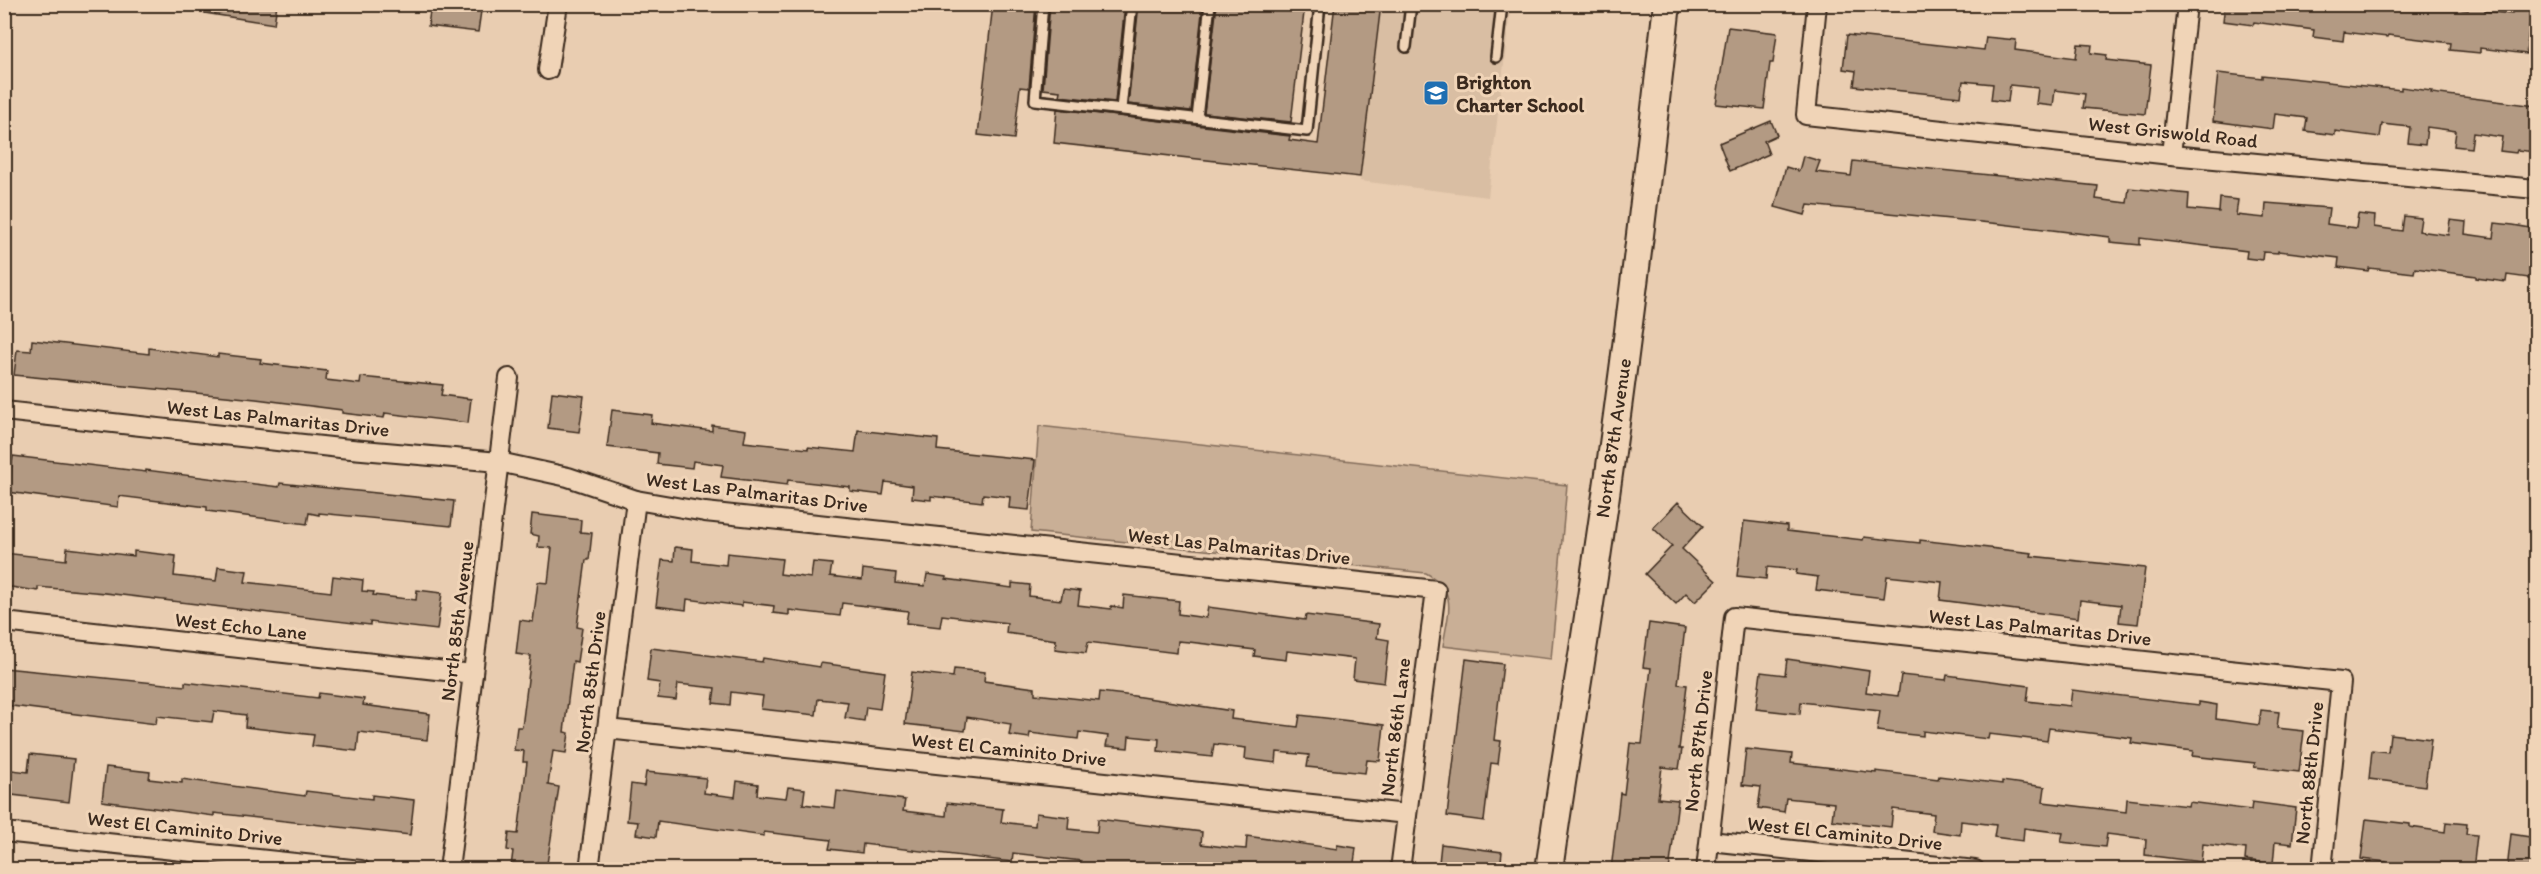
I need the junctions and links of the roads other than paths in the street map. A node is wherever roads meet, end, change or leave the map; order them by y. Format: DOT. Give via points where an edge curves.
graph roads {
  1 [pos="558,4"];
  2 [pos="1043,4"];
  3 [pos="1132,4"];
  4 [pos="1210,4"];
  5 [pos="1320,4"];
  6 [pos="1411,4"];
  7 [pos="1502,4"];
  8 [pos="1667,4"];
  9 [pos="1817,4"];
  10 [pos="2187,4"];
  11 [pos="1406,47"];
  12 [pos="1496,57"];
  13 [pos="548,70"];
  14 [pos="1121,110"];
  15 [pos="1197,118"];
  16 [pos="2171,155"];
  17 [pos="2536,189"];
  18 [pos="509,378"];
  19 [pos="4,411"];
  20 [pos="499,462"];
  21 [pos="636,500"];
  22 [pos="1436,590"];
  23 [pos="1734,617"];
  24 [pos="4,622"];
  25 [pos="473,674"];
  26 [pos="2342,682"];
  27 [pos="607,729"];
  28 [pos="1407,814"];
  29 [pos="4,832"];
  30 [pos="1710,841"];
  31 [pos="213,862"];
  32 [pos="361,870"];
  33 [pos="449,870"];
  34 [pos="589,870"];
  35 [pos="1400,870"];
  36 [pos="1549,870"];
  37 [pos="1706,870"];
  38 [pos="1975,870"];
  39 [pos="2322,870"];
  1 -- 13 [label="street"];
  2 -- 14 [label="lane" via="1035,100"];
  3 -- 14 [label="lane"];
  4 -- 15 [label="lane"];
  5 -- 15 [label="lane" via="1307,130"];
  6 -- 11 [label="lane"];
  7 -- 12 [label="lane"];
  8 -- 36 [label="street, North 87th Avenue" via="1632,298"];
  9 -- 16 [label="street, West Griswold Road" via="1806,115"];
  10 -- 16 [label="street"];
  14 -- 15 [label="lane"];
  16 -- 17 [label="street, West Griswold Road"];
  18 -- 20 [label="street, North 85th Avenue"];
  19 -- 20 [label="street, West Las Palmaritas Drive"];
  20 -- 21 [label="street, West Las Palmaritas Drive" via="568,477"];
  20 -- 25 [label="street, North 85th Avenue"];
  21 -- 22 [label="street, West Las Palmaritas Drive" via="716,513"];
  21 -- 27 [label="street, North 85th Drive"];
  22 -- 28 [label="street, North 86th Lane"];
  23 -- 26 [label="street, West Las Palmaritas Drive"];
  23 -- 30 [label="street, North 87th Drive"];
  24 -- 25 [label="street, West Echo Lane"];
  25 -- 33 [label="street, North 85th Avenue"];
  26 -- 39 [label="street, North 88th Drive"];
  27 -- 28 [label="street, West El Caminito Drive"];
  27 -- 34 [label="street, North 85th Drive"];
  28 -- 35 [label="street, North 86th Lane"];
  29 -- 31 [label="street, West El Caminito Drive"];
  30 -- 37 [label="street, North 87th Drive"];
  30 -- 38 [label="street, West El Caminito Drive"];
  31 -- 32 [label="street, West El Caminito Drive"];
}
